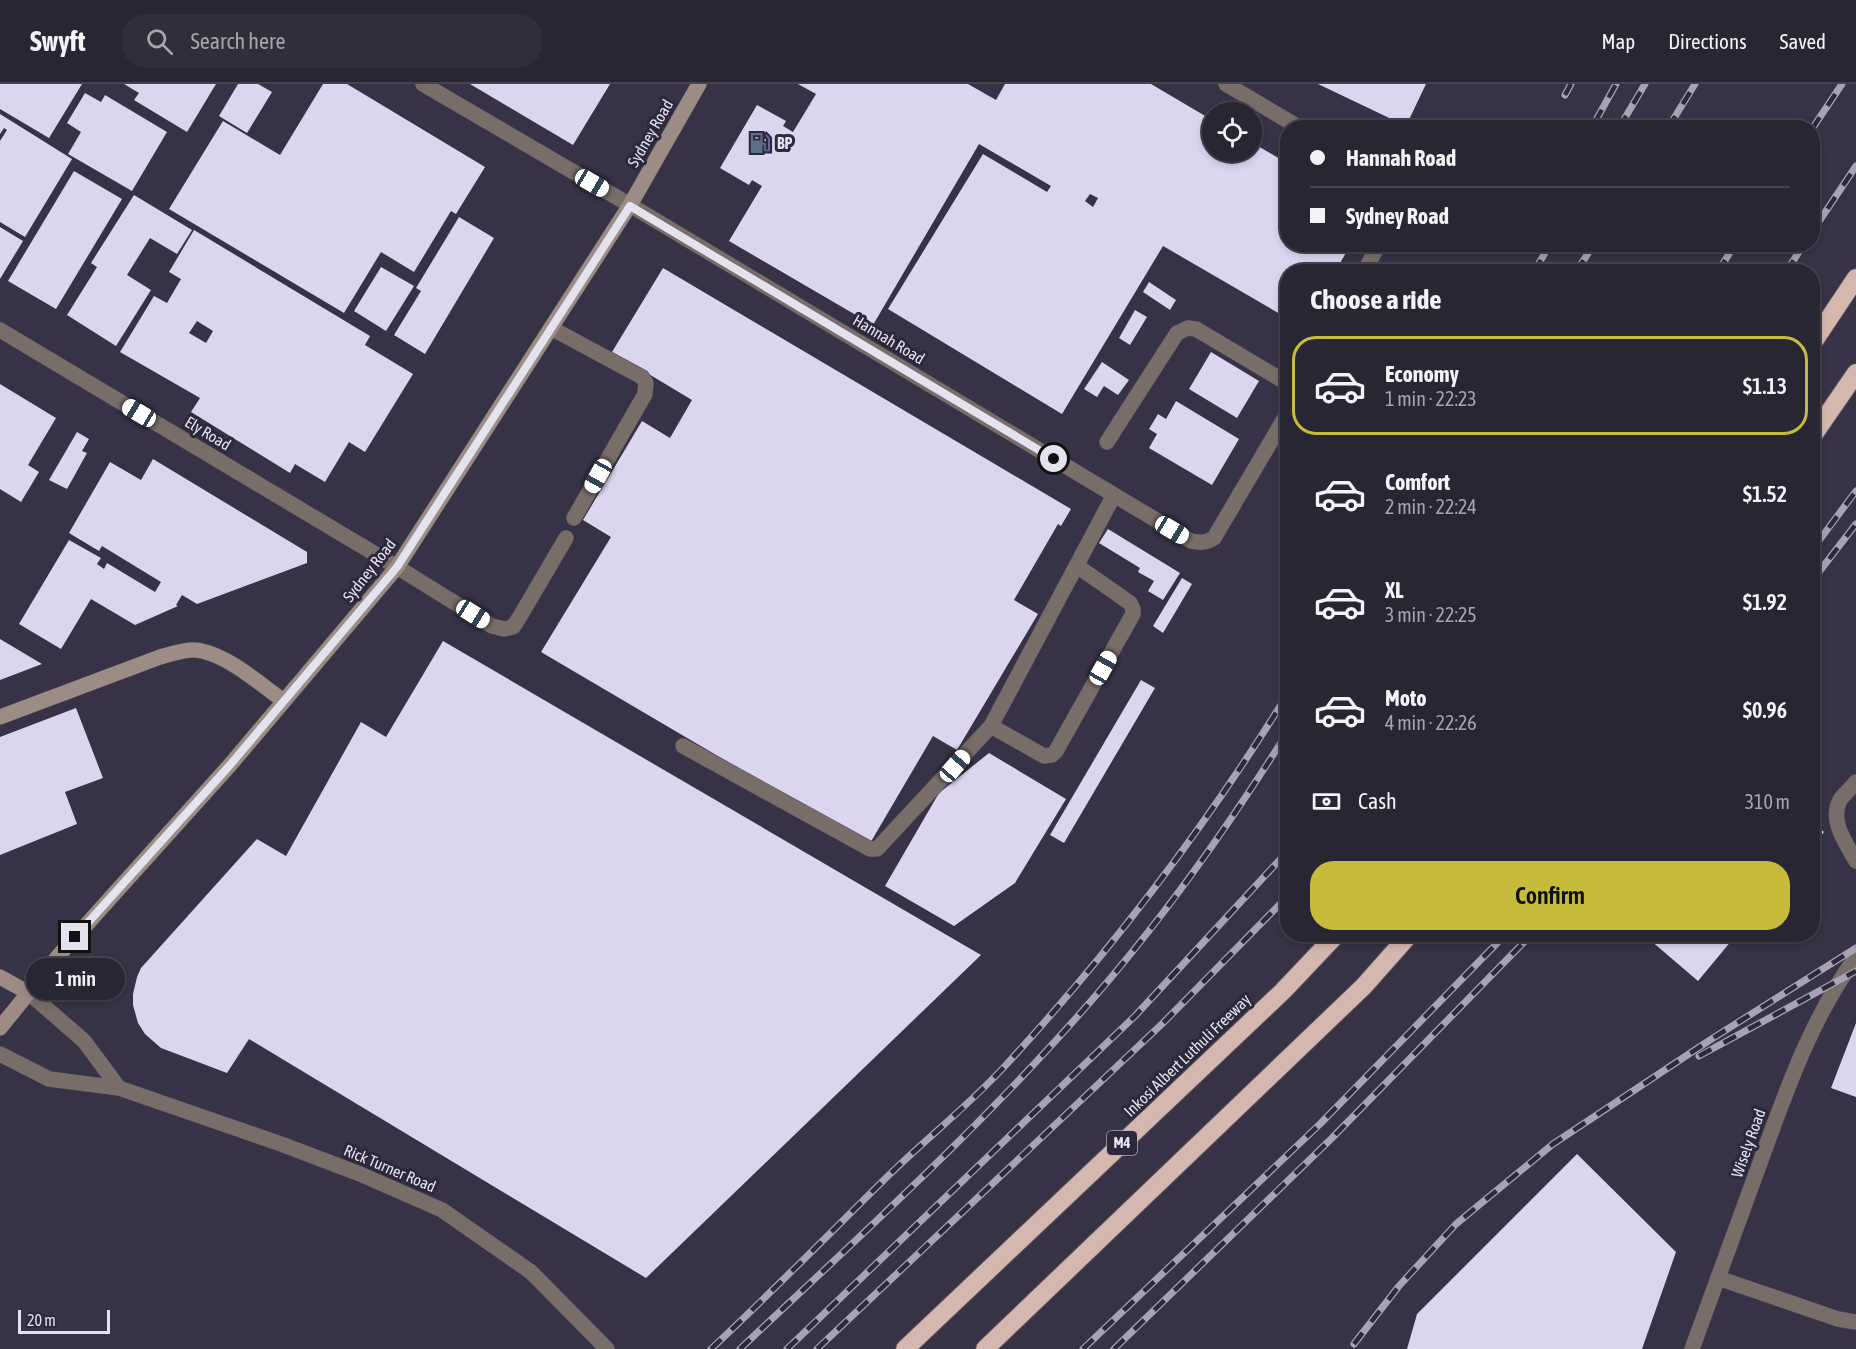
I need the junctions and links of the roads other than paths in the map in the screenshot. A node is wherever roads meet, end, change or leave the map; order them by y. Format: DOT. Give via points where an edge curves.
graph roads {
  1 [pos="423,84"];
  2 [pos="699,84"];
  3 [pos="1226,84"];
  4 [pos="1287,120"];
  5 [pos="630,206"];
  6 [pos="1856,278"];
  7 [pos="551,328"];
  8 [pos="0,330"];
  9 [pos="1820,332"];
  10 [pos="1856,373"];
  11 [pos="1280,379"];
  12 [pos="1820,425"];
  13 [pos="1280,426"];
  14 [pos="1107,442"];
  15 [pos="1114,495"];
  16 [pos="574,518"];
  17 [pos="566,538"];
  18 [pos="397,567"];
  19 [pos="1077,567"];
  20 [pos="284,701"];
  21 [pos="0,717"];
  22 [pos="991,726"];
  23 [pos="683,746"];
  24 [pos="1856,782"];
  25 [pos="1856,861"];
  26 [pos="1329,942"];
  27 [pos="1403,942"];
  28 [pos="1856,957"];
  29 [pos="0,977"];
  30 [pos="29,993"];
  31 [pos="0,1028"];
  32 [pos="0,1053"];
  33 [pos="119,1088"];
  34 [pos="1718,1278"];
  35 [pos="1856,1322"];
  36 [pos="607,1349"];
  37 [pos="904,1349"];
  38 [pos="985,1349"];
  39 [pos="1692,1349"];
  1 -- 5 [label="street, Hannah Road"];
  2 -- 5 [label="main road, Sydney Road"];
  3 -- 4 [label="street"];
  5 -- 7 [label="main road, Sydney Road"];
  5 -- 15 [label="street, Hannah Road"];
  6 -- 9 [label="highway"];
  7 -- 16 [label="street" via="642,377 646,383 645,394"];
  7 -- 18 [label="main road, Sydney Road"];
  8 -- 18 [label="street, Ely Road"];
  10 -- 12 [label="highway"];
  11 -- 14 [label="street" via="1196,329 1184,329 1177,333"];
  13 -- 15 [label="street, Hannah Road" via="1208,542 1191,541"];
  15 -- 19 [label="street"];
  17 -- 18 [label="street, Ely Road" via="513,627 504,629 492,626"];
  18 -- 20 [label="main road, Sydney Road"];
  19 -- 22 [label="street"];
  19 -- 22 [label="street" via="1130,603 1133,614 1052,755 1038,754"];
  20 -- 21 [label="main road" via="225,660 202,651 182,651"];
  20 -- 30 [label="main road, Sydney Road"];
  22 -- 23 [label="street" via="877,849 860,845"];
  24 -- 25 [label="street" via="1841,800 1836,818"];
  26 -- 37 [label="highway, Inkosi Albert Luthuli Freeway / M4" via="1275,999"];
  27 -- 38 [label="highway" via="1364,986"];
  28 -- 34 [label="street, Wisely Road" via="1813,1027 1791,1078"];
  29 -- 30 [label="main road"];
  30 -- 31 [label="main road, Sydney Road"];
  30 -- 33 [label="street" via="84,1041"];
  32 -- 33 [label="street, Rick Turner Road" via="49,1079"];
  33 -- 36 [label="street, Rick Turner Road" via="360,1174 442,1210 531,1272"];
  34 -- 35 [label="street"];
  34 -- 39 [label="street, Wisely Road"];
}
